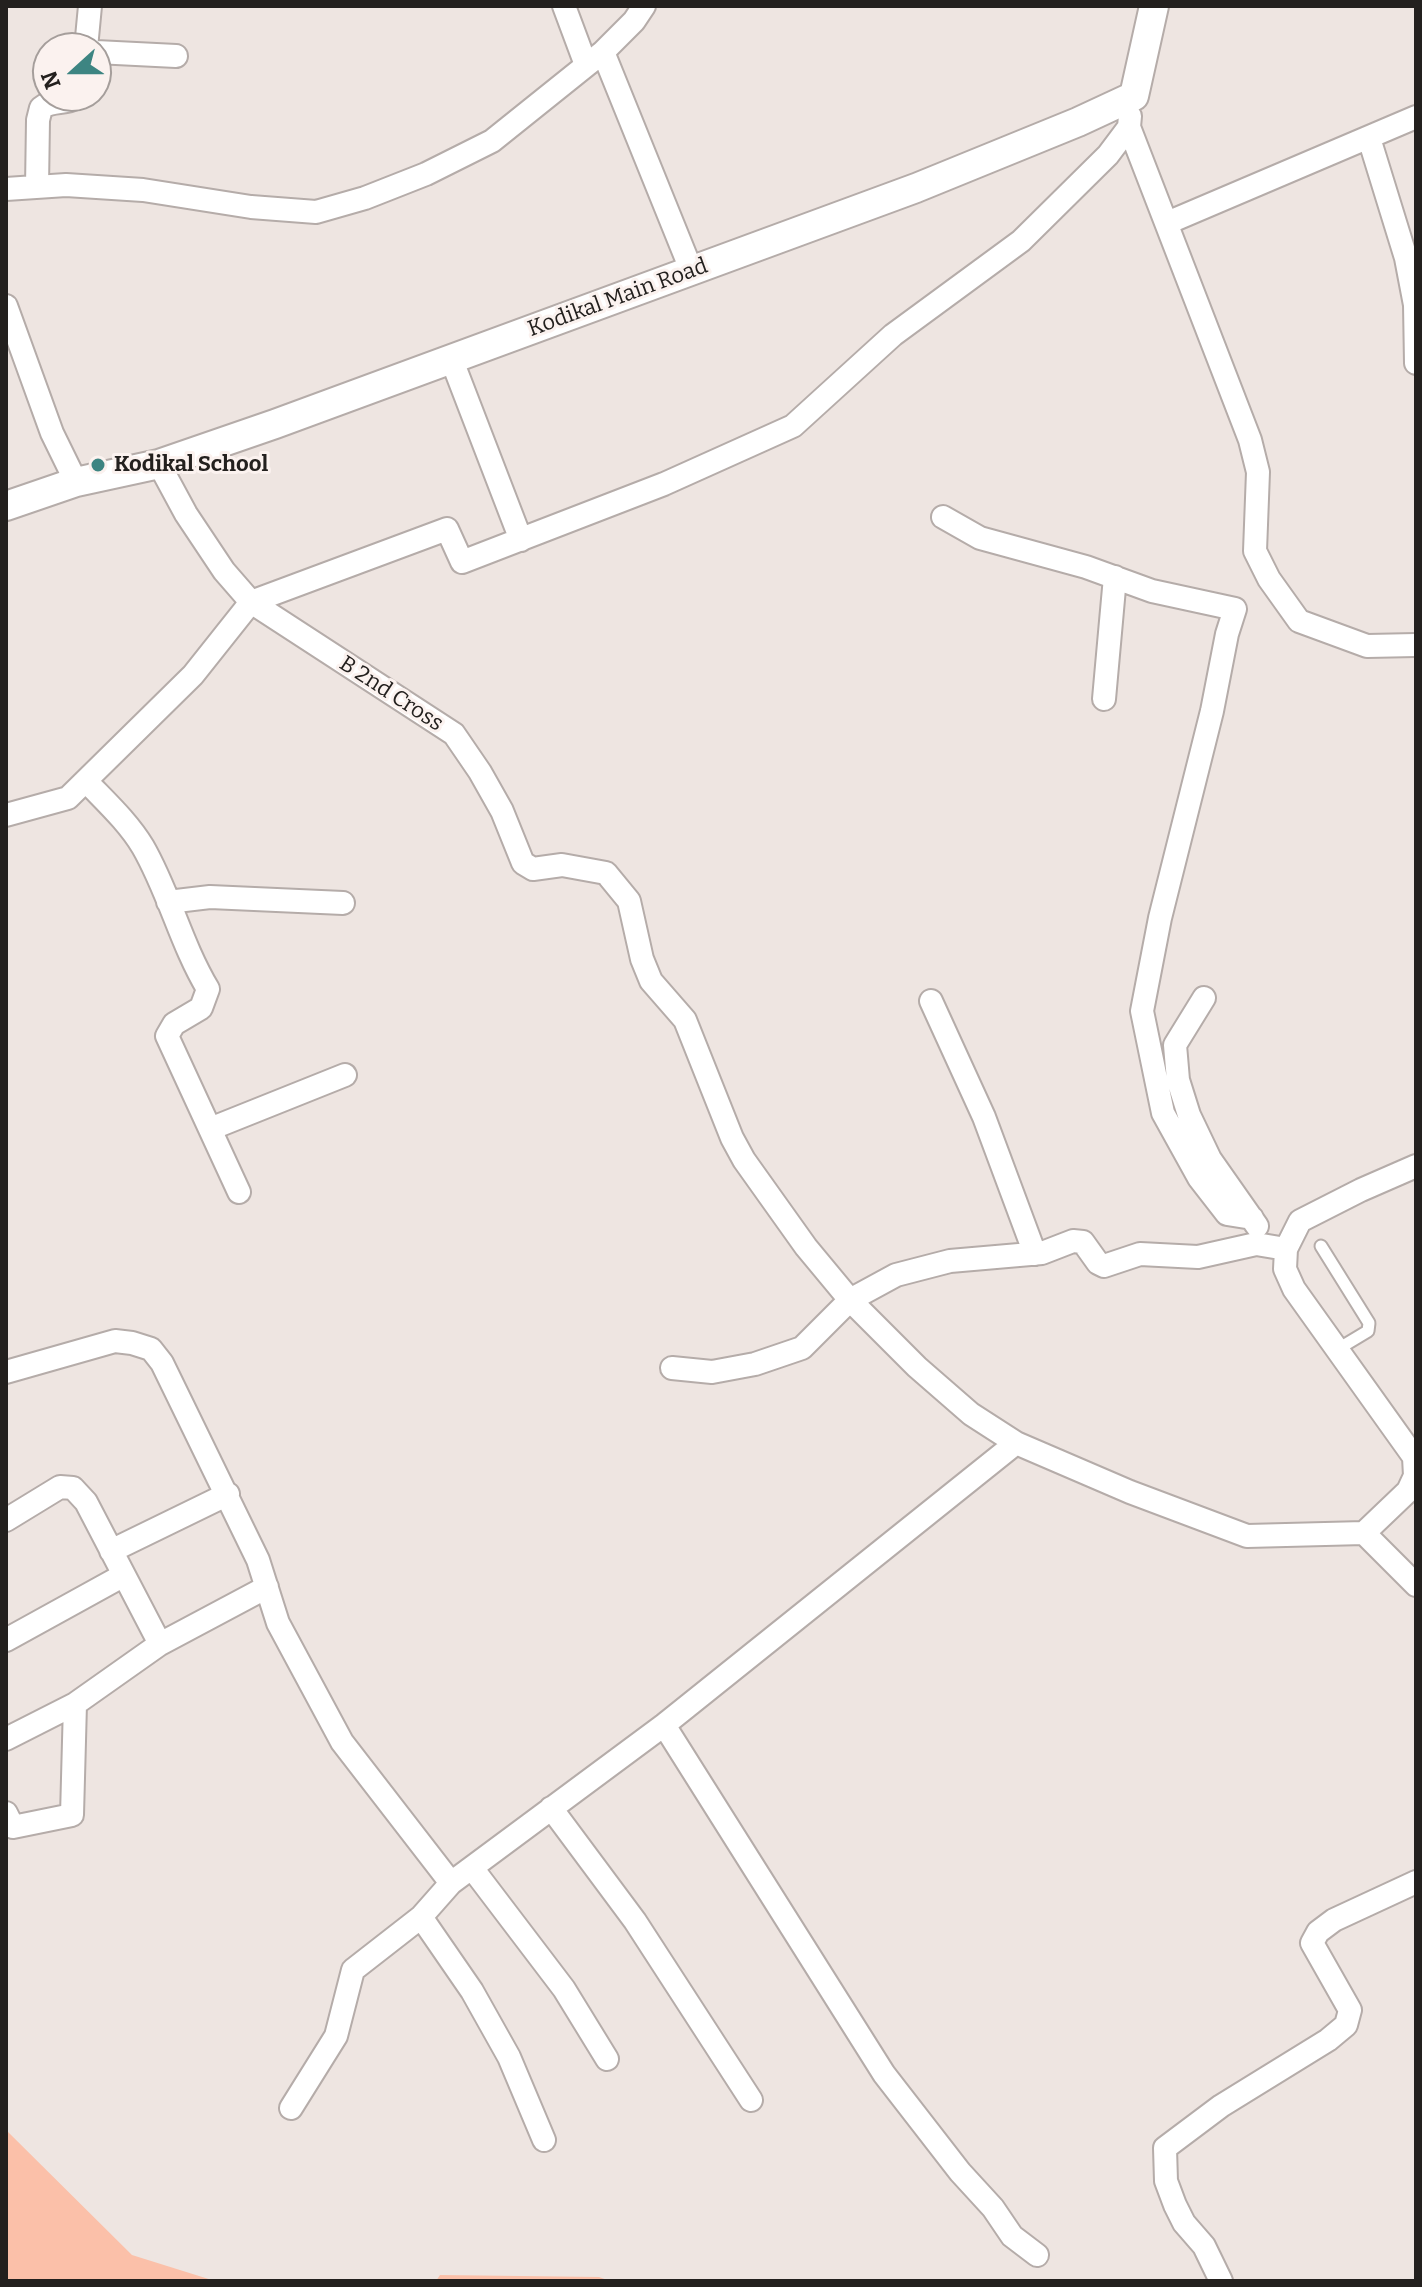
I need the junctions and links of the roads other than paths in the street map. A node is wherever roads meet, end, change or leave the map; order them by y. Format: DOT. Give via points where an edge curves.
graph roads {
  1 [pos="90,6"];
  2 [pos="564,6"];
  3 [pos="644,6"];
  4 [pos="1154,6"];
  5 [pos="88,32"];
  6 [pos="112,53"];
  7 [pos="176,56"];
  8 [pos="595,58"];
  9 [pos="1134,96"];
  10 [pos="40,112"];
  11 [pos="1416,117"];
  12 [pos="1129,127"];
  13 [pos="1369,138"];
  14 [pos="37,187"];
  15 [pos="6,189"];
  16 [pos="1167,223"];
  17 [pos="692,272"];
  18 [pos="8,316"];
  19 [pos="451,358"];
  20 [pos="1416,363"];
  21 [pos="159,464"];
  22 [pos="76,482"];
  23 [pos="6,506"];
  24 [pos="943,517"];
  25 [pos="521,540"];
  26 [pos="1115,577"];
  27 [pos="251,602"];
  28 [pos="1416,645"];
  29 [pos="1104,699"];
  30 [pos="86,781"];
  31 [pos="6,815"];
  32 [pos="168,902"];
  33 [pos="343,903"];
  34 [pos="1204,998"];
  35 [pos="931,1001"];
  36 [pos="345,1075"];
  37 [pos="210,1129"];
  38 [pos="1416,1166"];
  39 [pos="239,1192"];
  40 [pos="1252,1218"];
  41 [pos="1321,1246"];
  42 [pos="1279,1248"];
  43 [pos="1035,1254"];
  44 [pos="850,1300"];
  45 [pos="1338,1349"];
  46 [pos="672,1368"];
  47 [pos="6,1372"];
  48 [pos="1016,1443"];
  49 [pos="228,1494"];
  50 [pos="6,1520"];
  51 [pos="1364,1533"];
  52 [pos="111,1551"];
  53 [pos="124,1575"];
  54 [pos="1416,1585"];
  55 [pos="267,1587"];
  56 [pos="6,1640"];
  57 [pos="160,1644"];
  58 [pos="75,1704"];
  59 [pos="664,1725"];
  60 [pos="6,1739"];
  61 [pos="551,1808"];
  62 [pos="6,1813"];
  63 [pos="472,1868"];
  64 [pos="1416,1882"];
  65 [pos="451,1883"];
  66 [pos="421,1917"];
  67 [pos="607,2059"];
  68 [pos="751,2100"];
  69 [pos="291,2108"];
  70 [pos="544,2140"];
  71 [pos="1037,2255"];
  72 [pos="1221,2281"];
  1 -- 5 [label="street"];
  2 -- 8 [label="street"];
  3 -- 8 [label="street"];
  4 -- 9 [label="street"];
  6 -- 7 [label="street"];
  8 -- 14 [label="street" via="492,141 426,174 316,212 143,190"];
  8 -- 17 [label="street"];
  9 -- 12 [label="street"];
  9 -- 17 [label="street, Kodikal Main Road" via="916,188"];
  10 -- 14 [label="street"];
  11 -- 13 [label="street"];
  12 -- 16 [label="street"];
  12 -- 25 [label="street" via="1108,155 1021,241 893,335 793,426"];
  13 -- 16 [label="street"];
  13 -- 20 [label="street" via="1406,258 1415,305"];
  14 -- 15 [label="street"];
  16 -- 28 [label="street" via="1250,440 1258,472 1255,551 1269,579 1299,621 1367,646"];
  17 -- 19 [label="street, Kodikal Main Road"];
  18 -- 22 [label="street"];
  19 -- 21 [label="street, Kodikal Main Road"];
  19 -- 25 [label="street"];
  21 -- 22 [label="street, Kodikal Main Road"];
  21 -- 27 [label="street, B 2nd Cross" via="216,560"];
  22 -- 23 [label="street, Kodikal Main Road"];
  24 -- 26 [label="street" via="980,538"];
  25 -- 27 [label="street" via="462,562 447,529"];
  26 -- 29 [label="street"];
  26 -- 40 [label="street" via="1235,609 1142,1011 1163,1113 1199,1178 1227,1214"];
  27 -- 30 [label="street" via="193,675"];
  27 -- 44 [label="street, B 2nd Cross" via="454,734 502,811 523,863 533,869 562,865 606,873 629,901 651,981 685,1020 744,1160"];
  30 -- 31 [label="street" via="68,798"];
  30 -- 32 [label="street" via="141,844"];
  32 -- 33 [label="street" via="210,897"];
  32 -- 37 [label="street" via="208,989 201,1008 174,1024 167,1036"];
  34 -- 40 [label="street" via="1175,1045 1178,1080 1210,1159"];
  35 -- 43 [label="street" via="984,1117"];
  36 -- 37 [label="street"];
  37 -- 39 [label="street"];
  38 -- 42 [label="street" via="1300,1221"];
  40 -- 42 [label="street"];
  41 -- 45 [label="lane" via="1369,1323 1368,1331"];
  42 -- 43 [label="street" via="1256,1244 1198,1257 1140,1254 1104,1266 1083,1242"];
  42 -- 45 [label="street" via="1294,1289"];
  43 -- 44 [label="street" via="923,1266"];
  44 -- 46 [label="street" via="802,1348 712,1372"];
  44 -- 48 [label="street" via="917,1367"];
  45 -- 51 [label="street" via="1414,1457 1415,1476 1408,1491"];
  47 -- 49 [label="street" via="115,1341 151,1349 177,1389"];
  48 -- 51 [label="street" via="1247,1536"];
  48 -- 59 [label="street"];
  49 -- 52 [label="street"];
  49 -- 55 [label="street"];
  50 -- 52 [label="street" via="60,1487 73,1488"];
  51 -- 54 [label="street"];
  52 -- 53 [label="street"];
  53 -- 56 [label="street"];
  53 -- 57 [label="street"];
  55 -- 57 [label="street"];
  55 -- 65 [label="street" via="287,1642 342,1742"];
  57 -- 58 [label="street"];
  58 -- 60 [label="street"];
  58 -- 62 [label="street" via="72,1815 13,1827"];
  59 -- 61 [label="street"];
  59 -- 71 [label="street" via="884,2074 1012,2236"];
  61 -- 63 [label="street"];
  61 -- 68 [label="street" via="635,1921"];
  63 -- 65 [label="street"];
  63 -- 67 [label="street" via="564,1989"];
  64 -- 72 [label="street" via="1334,1920 1312,1943 1350,2010 1346,2025 1165,2148 1166,2181 1175,2205"];
  65 -- 66 [label="street"];
  66 -- 69 [label="street" via="353,1970 336,2036"];
  66 -- 70 [label="street" via="509,2057"];
}
